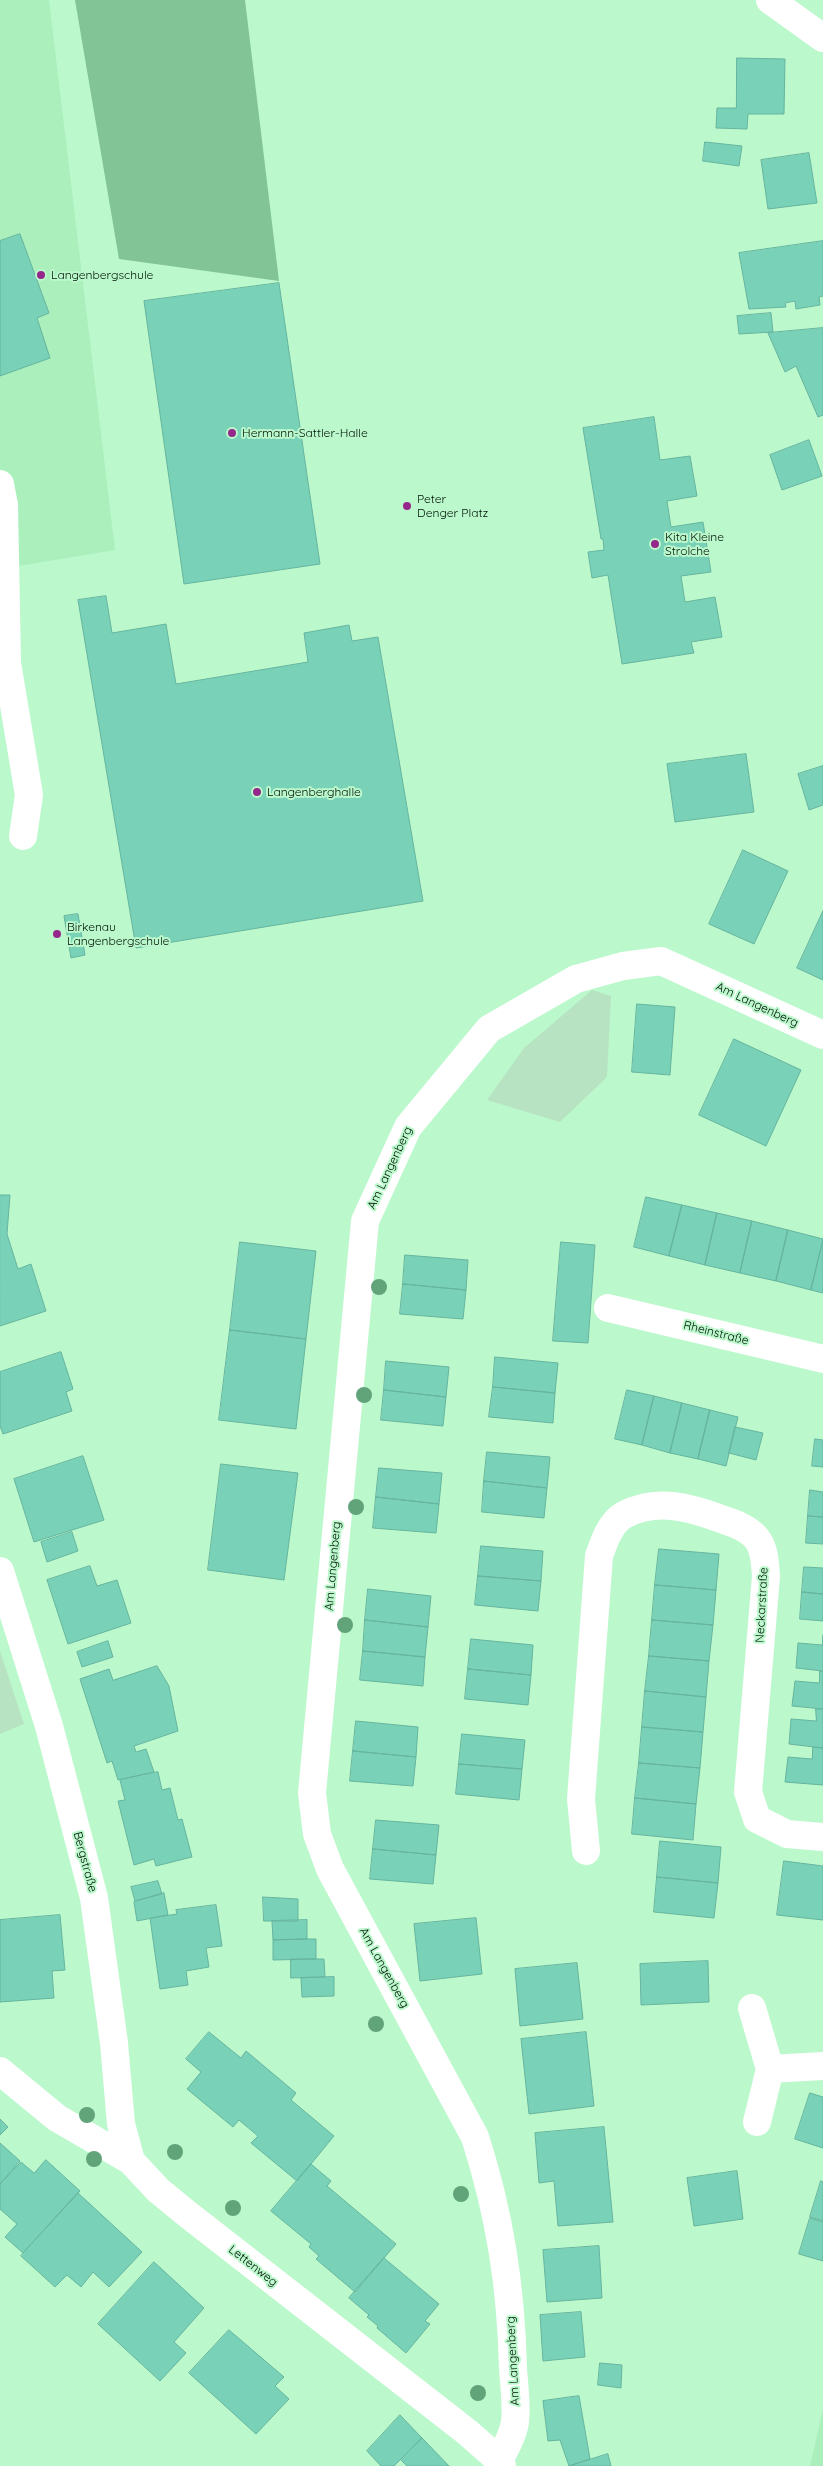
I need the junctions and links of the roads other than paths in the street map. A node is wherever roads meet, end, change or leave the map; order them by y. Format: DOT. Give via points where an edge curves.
graph roads {
  1 [pos="770,0"];
  2 [pos="823,38"];
  3 [pos="0,484"];
  4 [pos="23,836"];
  5 [pos="823,1035"];
  6 [pos="608,1308"];
  7 [pos="823,1359"];
  8 [pos="0,1571"];
  9 [pos="823,1837"];
  10 [pos="586,1851"];
  11 [pos="752,2008"];
  12 [pos="823,2066"];
  13 [pos="770,2069"];
  14 [pos="0,2071"];
  15 [pos="757,2122"];
  16 [pos="131,2161"];
  17 [pos="501,2463"];
  1 -- 2 [label="street"];
  3 -- 4 [label="street" via="4,514 7,663 29,795"];
  5 -- 17 [label="street, Am Langenberg" via="660,961 622,966 576,978 489,1029 408,1127 365,1222 312,1793 317,1834 330,1869 475,2137 489,2180 505,2255 512,2333 515,2422"];
  6 -- 7 [label="street, Rheinstraße"];
  8 -- 16 [label="street, Bergstraße" via="49,1726 94,1898 122,2124"];
  9 -- 10 [label="street, Neckarstraße" via="788,1834 758,1818 748,1792 766,1576 759,1542 749,1531 698,1510 682,1506 654,1506 623,1516 607,1534 599,1556 581,1799"];
  11 -- 13 [label="street"];
  12 -- 13 [label="street"];
  13 -- 15 [label="street"];
  14 -- 16 [label="street, Lettenweg" via="57,2118"];
  16 -- 17 [label="street, Lettenweg" via="158,2190 186,2213 467,2432"];
}
